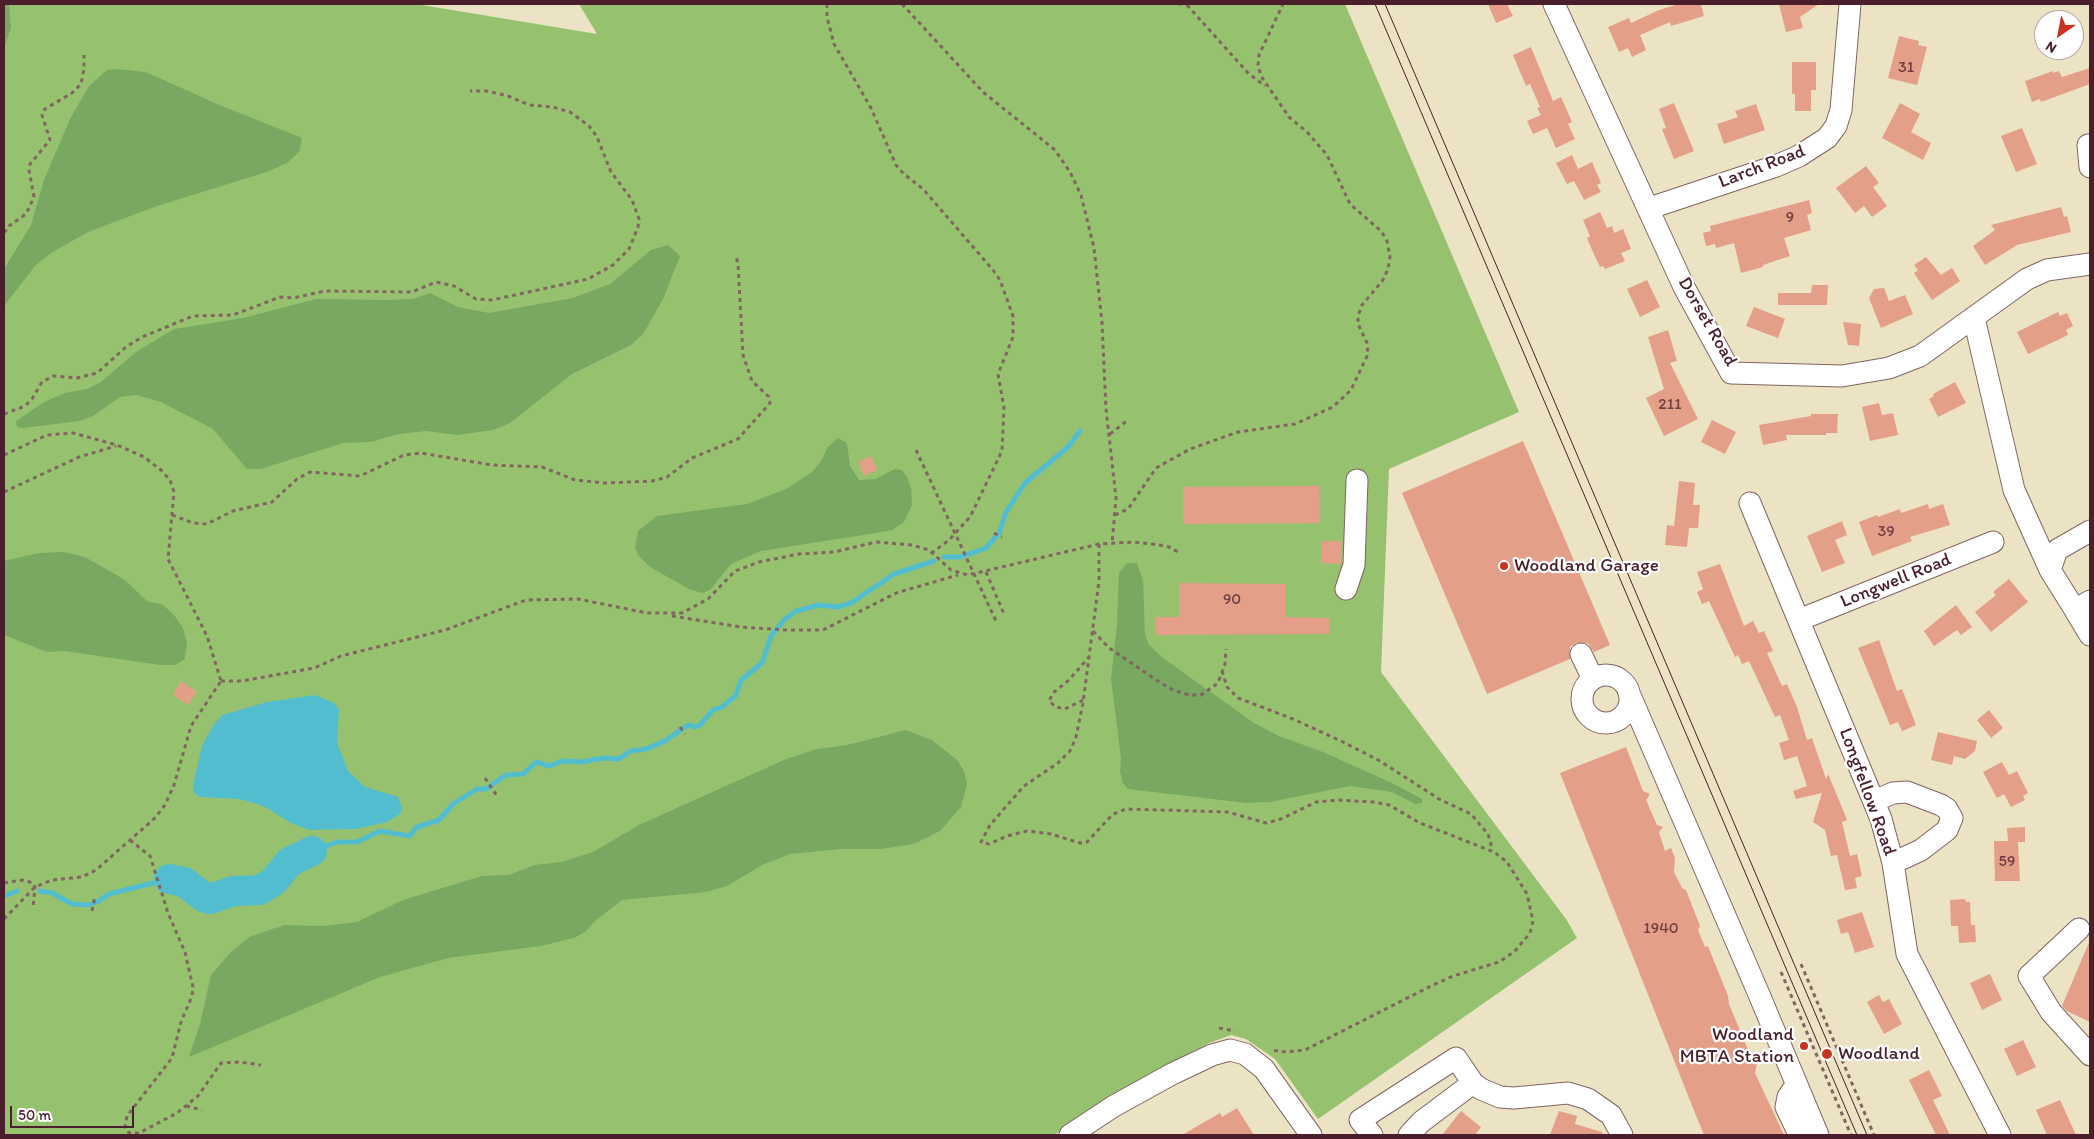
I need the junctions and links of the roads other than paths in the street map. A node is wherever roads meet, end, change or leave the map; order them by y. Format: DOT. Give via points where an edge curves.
graph roads {
  1 [pos="1554,4"];
  2 [pos="1850,4"];
  3 [pos="2088,145"];
  4 [pos="2090,167"];
  5 [pos="1650,208"];
  6 [pos="2090,264"];
  7 [pos="1974,318"];
  8 [pos="1357,480"];
  9 [pos="1750,504"];
  10 [pos="2090,531"];
  11 [pos="1993,542"];
  12 [pos="2050,570"];
  13 [pos="1346,589"];
  14 [pos="2083,606"];
  15 [pos="1799,620"];
  16 [pos="2090,635"];
  17 [pos="1581,654"];
  18 [pos="1593,679"];
  19 [pos="1629,693"];
  20 [pos="1874,801"];
  21 [pos="1893,863"];
  22 [pos="2079,929"];
  23 [pos="2090,1055"];
  24 [pos="1473,1083"];
  25 [pos="1796,1086"];
  26 [pos="1070,1135"];
  27 [pos="1311,1135"];
  28 [pos="1372,1135"];
  29 [pos="1409,1135"];
  30 [pos="1622,1135"];
  31 [pos="1810,1135"];
  32 [pos="1818,1135"];
  33 [pos="2000,1135"];
  1 -- 5 [label="street, Dorset Road"];
  2 -- 5 [label="street, Larch Road" via="1840,110 1836,126 1827,138 1776,166"];
  3 -- 4 [label="street"];
  5 -- 7 [label="street, Dorset Road" via="1684,287 1731,372 1827,376 1879,371 1920,356"];
  6 -- 7 [label="street, Dorset Road" via="2037,274"];
  7 -- 12 [label="street" via="2014,490"];
  8 -- 13 [label="street" via="1354,565"];
  9 -- 15 [label="street, Longfellow Road"];
  10 -- 12 [label="street" via="2058,550"];
  11 -- 15 [label="street, Longwell Road"];
  12 -- 14 [label="street"];
  14 -- 16 [label="street"];
  15 -- 20 [label="street, Longfellow Road"];
  17 -- 18 [label="street"];
  18 -- 19 [label="street" via="1602,675 1616,677"];
  18 -- 19 [label="street" via="1583,690 1582,702 1587,713 1597,721 1610,722 1621,716 1628,706"];
  19 -- 25 [label="street"];
  20 -- 21 [label="street, Longfellow Road"];
  20 -- 21 [label="street" via="1893,793 1907,792 1941,805 1952,818 1947,830 1921,850"];
  21 -- 33 [label="street, Longfellow Road" via="1907,954"];
  22 -- 23 [label="street" via="2029,976 2051,1012"];
  24 -- 28 [label="street" via="1456,1058 1360,1120"];
  24 -- 29 [label="street" via="1421,1122"];
  24 -- 30 [label="street" via="1494,1095 1508,1098 1578,1094 1605,1109"];
  25 -- 31 [label="street" via="1787,1100 1787,1110 1797,1130"];
  25 -- 32 [label="street"];
  26 -- 27 [label="street" via="1172,1074 1230,1050 1245,1054 1264,1069"];
}
